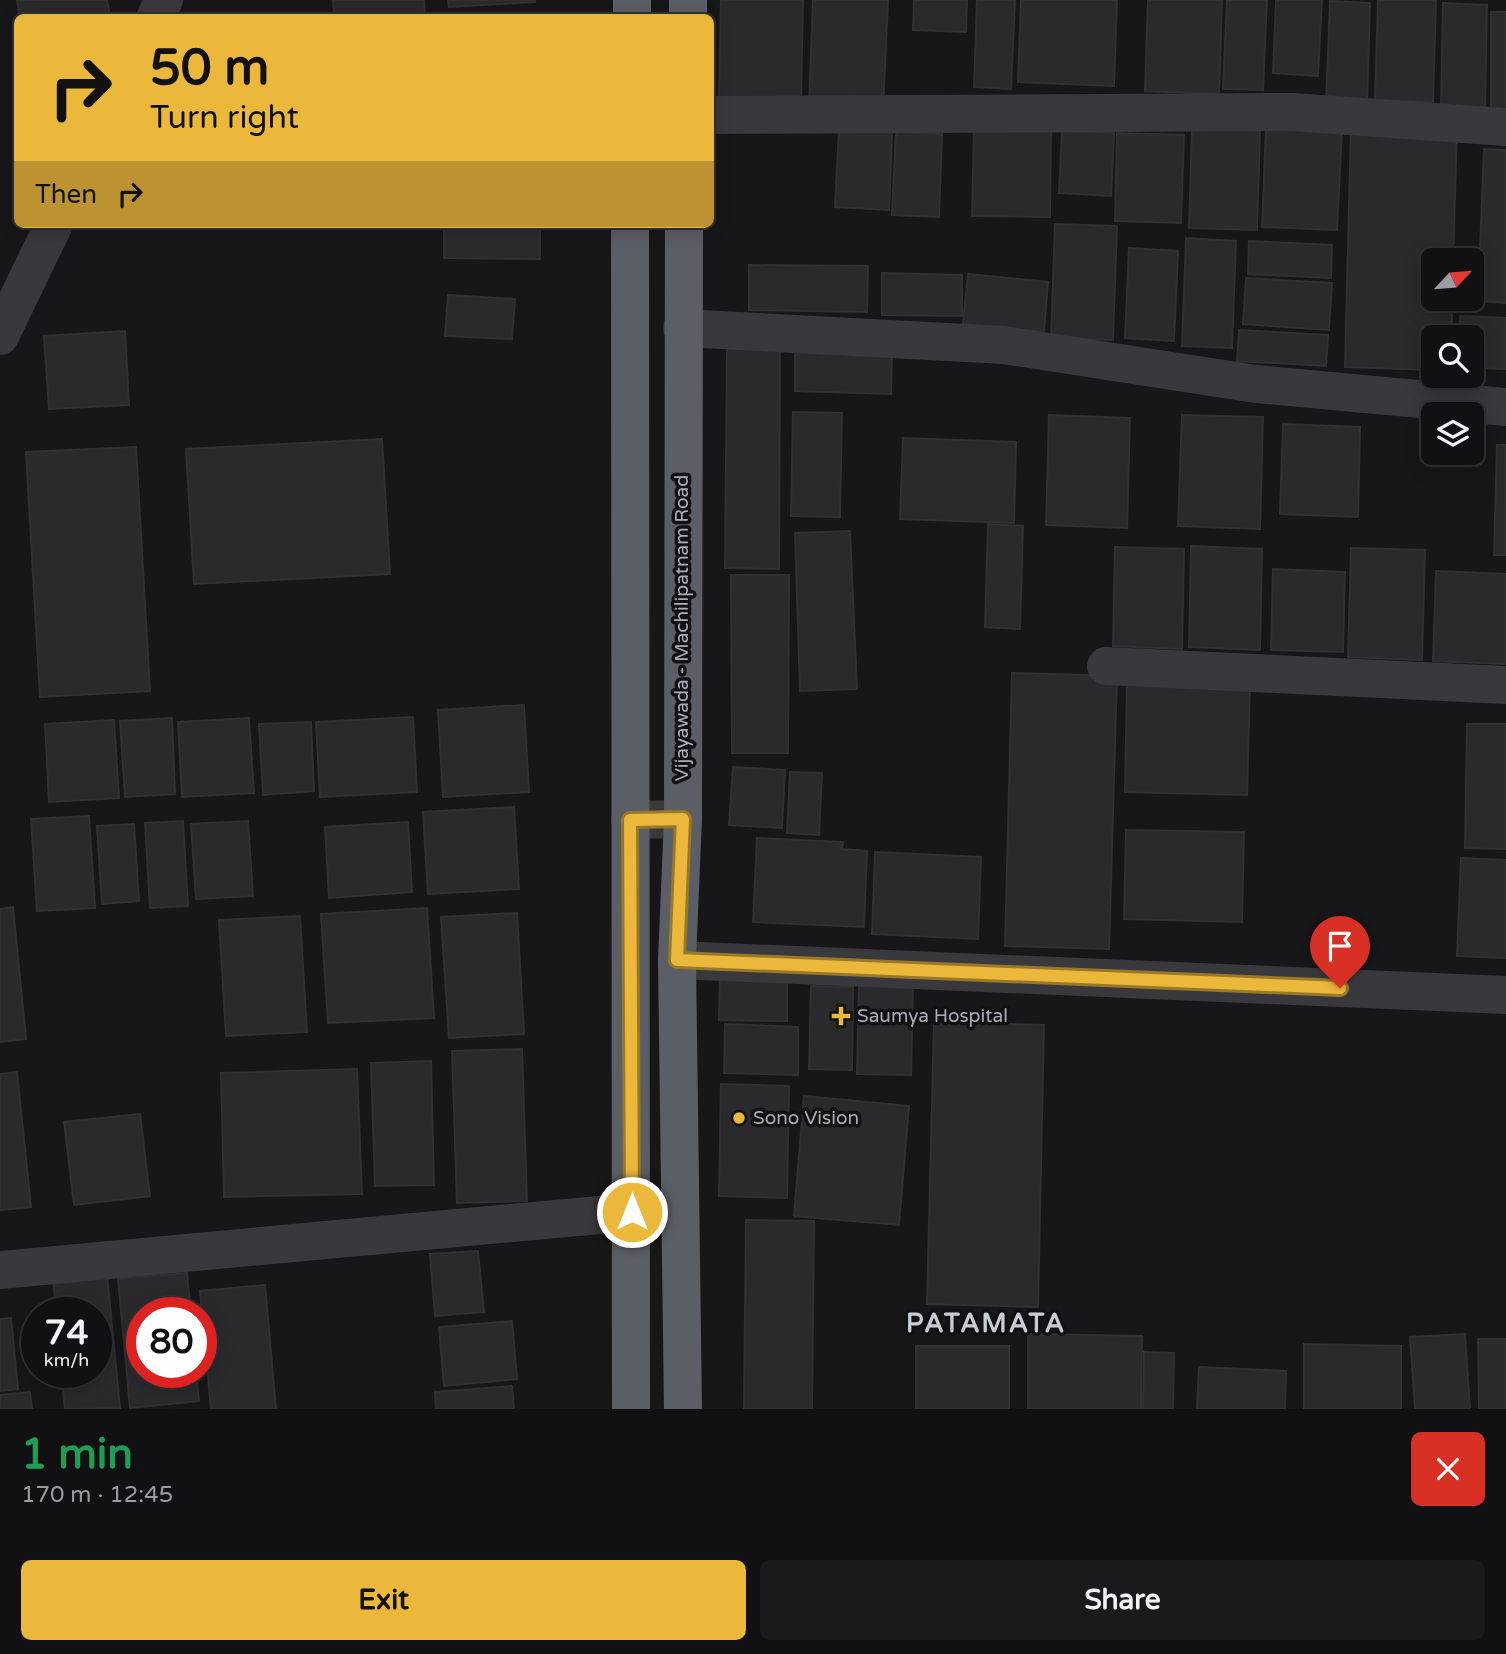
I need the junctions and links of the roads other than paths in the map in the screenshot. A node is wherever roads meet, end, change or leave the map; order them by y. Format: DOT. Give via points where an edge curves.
graph roads {
  1 [pos="714,115"];
  2 [pos="1506,127"];
  3 [pos="52,228"];
  4 [pos="630,228"];
  5 [pos="684,228"];
  6 [pos="682,328"];
  7 [pos="0,336"];
  8 [pos="1506,407"];
  9 [pos="1105,666"];
  10 [pos="1506,685"];
  11 [pos="683,819"];
  12 [pos="630,820"];
  13 [pos="677,960"];
  14 [pos="1506,995"];
  15 [pos="632,1212"];
  16 [pos="0,1270"];
  17 [pos="631,1409"];
  18 [pos="683,1409"];
  1 -- 2 [label="street" via="1292,112"];
  3 -- 7 [label="street"];
  4 -- 12 [label="highway"];
  5 -- 6 [label="highway, Vijayawada - Machilipatnam Road"];
  6 -- 8 [label="street" via="1004,345 1256,384"];
  6 -- 11 [label="highway, Vijayawada - Machilipatnam Road"];
  9 -- 10 [label="street"];
  11 -- 12 [label="street"];
  11 -- 13 [label="highway, Vijayawada - Machilipatnam Road"];
  12 -- 15 [label="highway"];
  13 -- 14 [label="street"];
  13 -- 18 [label="highway, Vijayawada - Machilipatnam Road"];
  15 -- 16 [label="street"];
  15 -- 17 [label="highway"];
}
